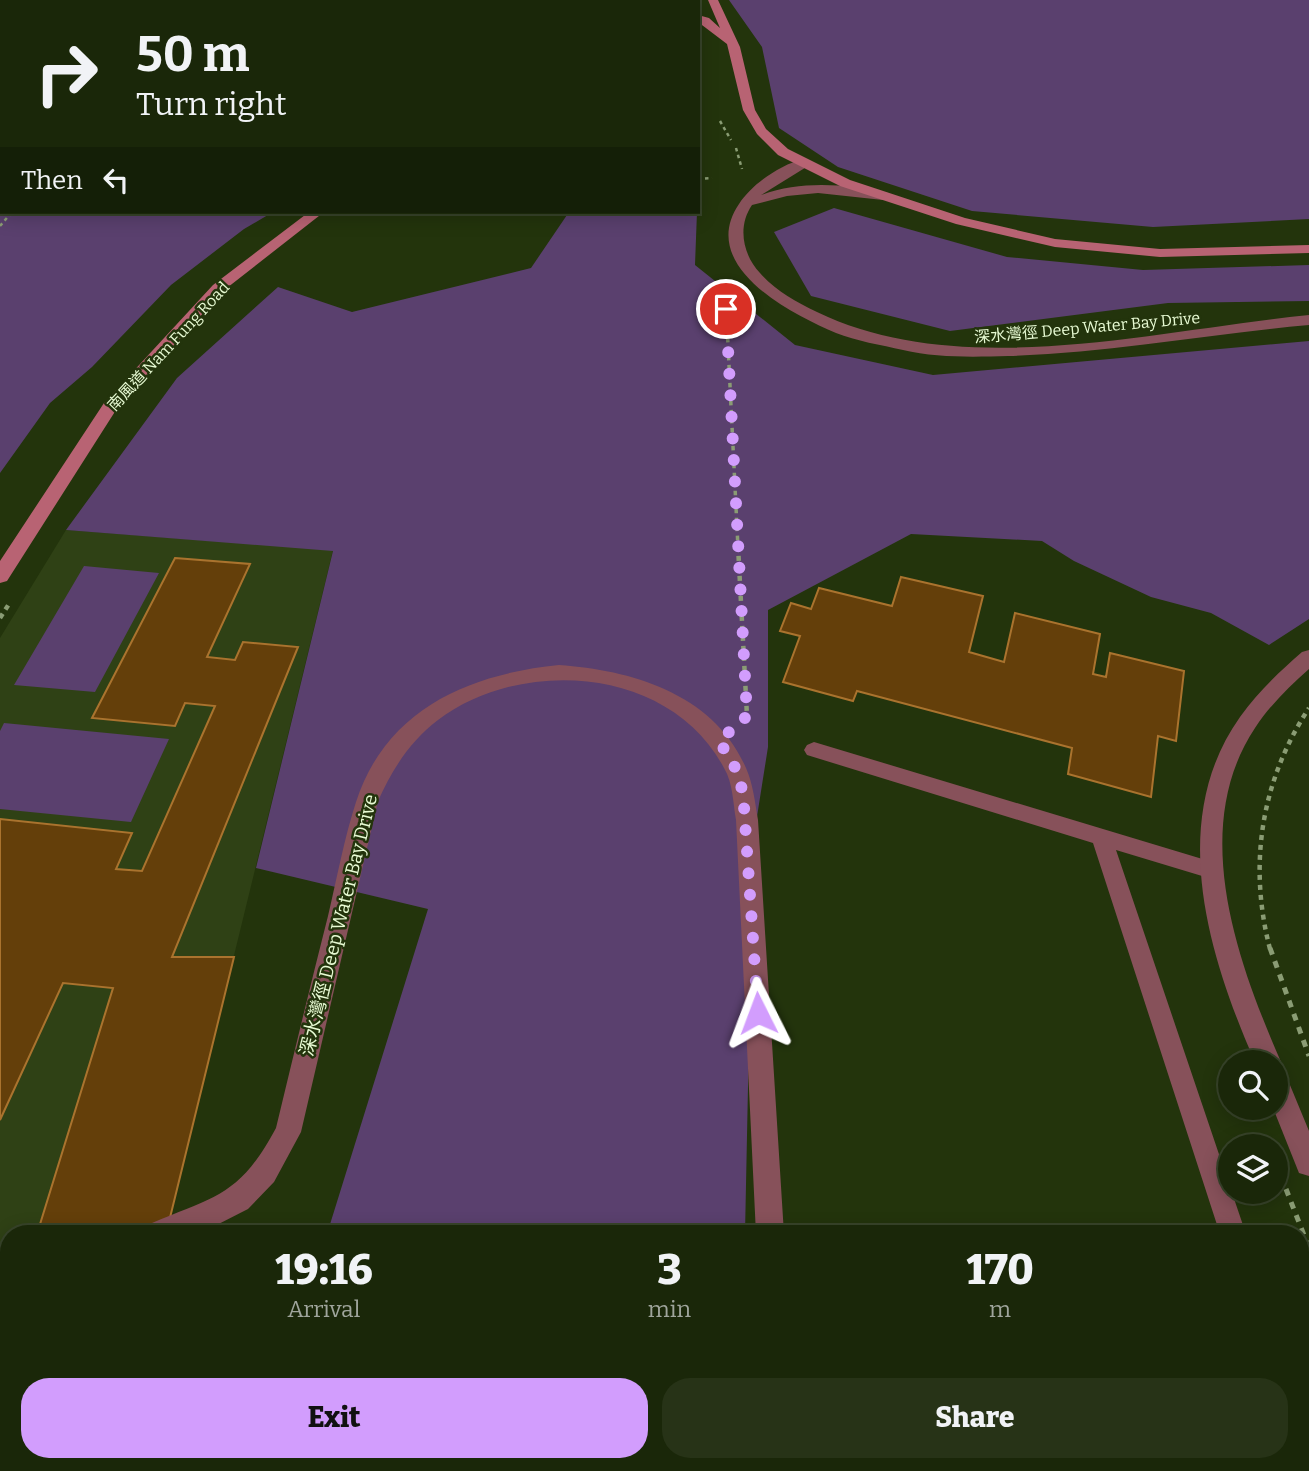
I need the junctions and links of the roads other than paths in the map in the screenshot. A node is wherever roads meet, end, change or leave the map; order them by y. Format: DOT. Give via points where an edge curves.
graph roads {
  1 [pos="711,0"];
  2 [pos="700,19"];
  3 [pos="734,47"];
  4 [pos="803,163"];
  5 [pos="883,196"];
  6 [pos="741,211"];
  7 [pos="314,214"];
  8 [pos="1309,249"];
  9 [pos="1309,320"];
  10 [pos="0,576"];
  11 [pos="1309,657"];
  12 [pos="814,750"];
  13 [pos="1101,837"];
  14 [pos="1212,870"];
  15 [pos="1263,1050"];
  16 [pos="1288,1111"];
  17 [pos="1309,1163"];
  18 [pos="187,1225"];
  19 [pos="770,1225"];
  20 [pos="1231,1225"];
  1 -- 3 [label="street"];
  2 -- 3 [label="street"];
  3 -- 4 [label="street" via="753,120 770,141"];
  4 -- 5 [label="street"];
  4 -- 6 [label="street" via="757,190"];
  5 -- 6 [label="street" via="823,188 792,190 756,201"];
  5 -- 8 [label="street" via="993,230 1091,248 1183,253"];
  6 -- 9 [label="street, 深水灣徑 Deep Water Bay Drive" via="738,248 752,274 765,286 813,318 884,342 944,351 1014,352"];
  7 -- 10 [label="street, 南風道 Nam Fung Road" via="218,288 110,407"];
  11 -- 14 [label="street" via="1263,699 1228,757 1217,794"];
  12 -- 13 [label="lane"];
  13 -- 14 [label="lane"];
  13 -- 20 [label="lane"];
  14 -- 15 [label="street" via="1219,928 1234,980"];
  16 -- 17 [label="street"];
  18 -- 19 [label="street, 深水灣徑 Deep Water Bay Drive" via="236,1202 259,1180 288,1132 367,801 395,748 441,707 499,681 562,672 613,677 651,689 692,715 719,741 734,765 747,820"];
}
